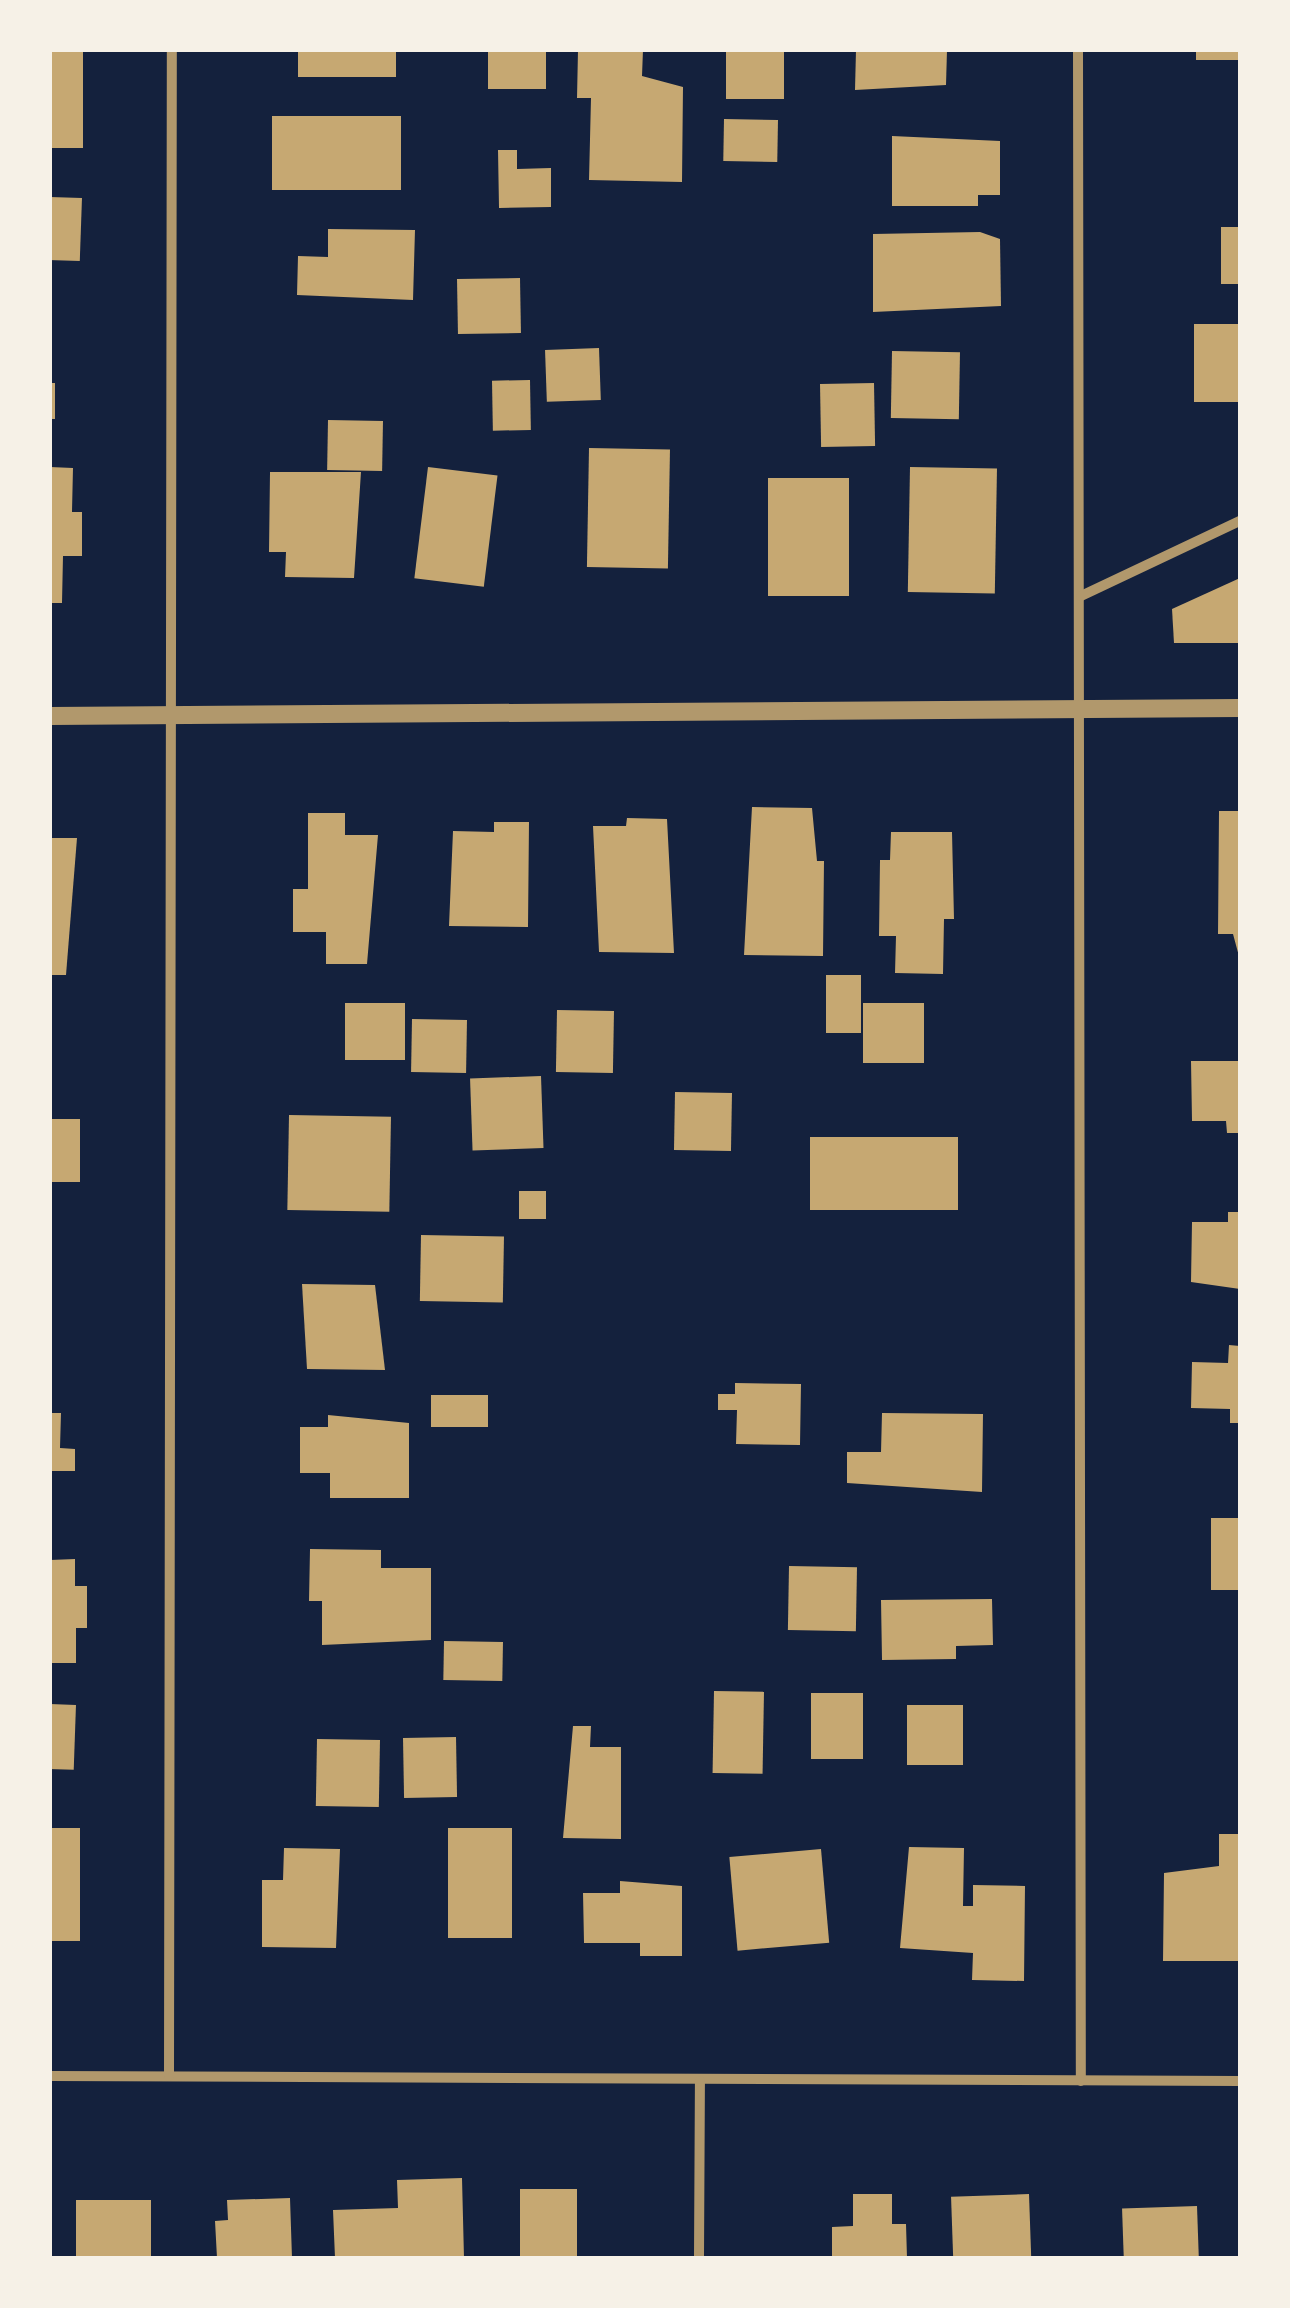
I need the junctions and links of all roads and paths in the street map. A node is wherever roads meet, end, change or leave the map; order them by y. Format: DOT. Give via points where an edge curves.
graph roads {
  1 [pos="172,50"];
  2 [pos="1078,50"];
  3 [pos="1240,521"];
  4 [pos="1081,596"];
  5 [pos="1081,708"];
  6 [pos="1240,708"];
  7 [pos="50,716"];
  8 [pos="172,716"];
  9 [pos="50,2076"];
  10 [pos="169,2076"];
  11 [pos="700,2081"];
  12 [pos="1082,2081"];
  13 [pos="1240,2081"];
  14 [pos="700,2258"];
  1 -- 8 [label="street"];
  2 -- 4 [label="street"];
  3 -- 4 [label="street"];
  4 -- 5 [label="street"];
  5 -- 6 [label="street"];
  5 -- 8 [label="street"];
  5 -- 12 [label="street"];
  7 -- 8 [label="street"];
  8 -- 10 [label="street"];
  9 -- 10 [label="street"];
  10 -- 11 [label="street"];
  11 -- 12 [label="street"];
  11 -- 14 [label="street"];
  12 -- 13 [label="street"];
}
